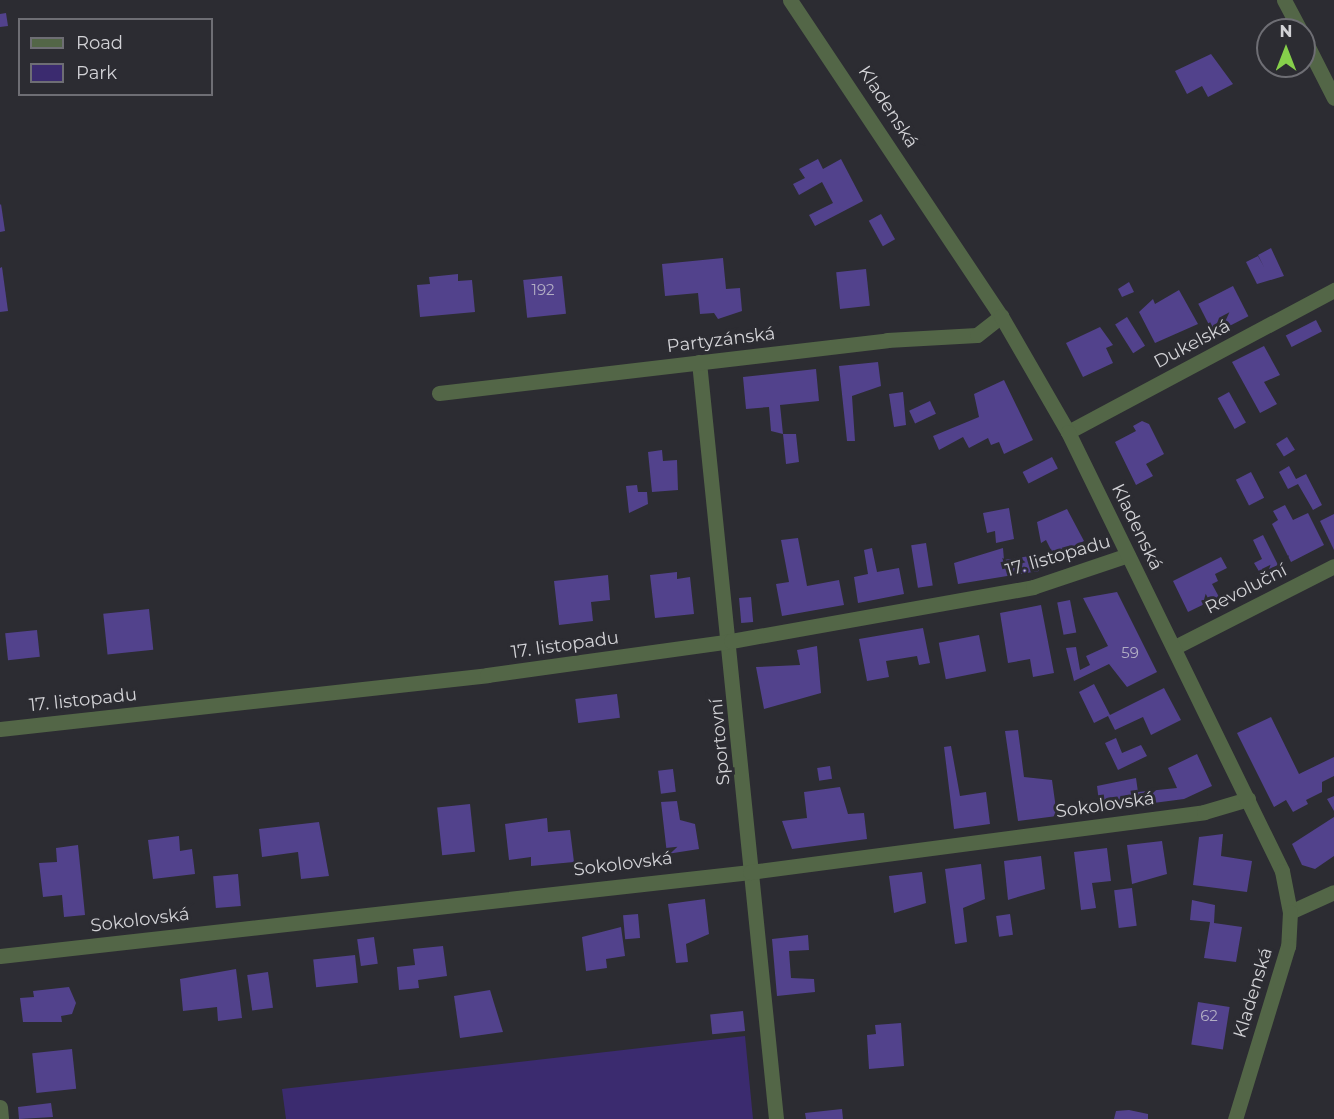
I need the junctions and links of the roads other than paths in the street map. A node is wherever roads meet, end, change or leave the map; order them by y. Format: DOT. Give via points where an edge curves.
graph roads {
  1 [pos="790,0"];
  2 [pos="1284,0"];
  3 [pos="1294,18"];
  4 [pos="1316,63"];
  5 [pos="1334,98"];
  6 [pos="1334,290"];
  7 [pos="1001,316"];
  8 [pos="699,362"];
  9 [pos="439,393"];
  10 [pos="1068,432"];
  11 [pos="1128,555"];
  12 [pos="1334,566"];
  13 [pos="731,641"];
  14 [pos="1175,646"];
  15 [pos="0,729"];
  16 [pos="1248,799"];
  17 [pos="750,872"];
  18 [pos="1334,892"];
  19 [pos="1290,912"];
  20 [pos="0,956"];
  21 [pos="0,1107"];
  22 [pos="1,1119"];
  23 [pos="776,1119"];
  24 [pos="1235,1119"];
  1 -- 7 [label="street, Kladenská"];
  2 -- 3 [label="street"];
  4 -- 5 [label="street"];
  6 -- 10 [label="street, Dukelská"];
  7 -- 8 [label="street, Partyzánská" via="977,335"];
  7 -- 10 [label="street, Kladenská"];
  8 -- 9 [label="street, Partyzánská"];
  8 -- 13 [label="street, Sportovní"];
  10 -- 11 [label="street, Kladenská"];
  11 -- 13 [label="street, 17. listopadu" via="1033,587"];
  11 -- 14 [label="street, Kladenská"];
  12 -- 14 [label="street, Revoluční"];
  13 -- 15 [label="street, 17. listopadu" via="487,675"];
  13 -- 17 [label="street, Sportovní"];
  14 -- 16 [label="street, Kladenská"];
  16 -- 17 [label="street, Sokolovská" via="1204,812"];
  16 -- 19 [label="street, Kladenská" via="1282,871"];
  17 -- 20 [label="street, Sokolovská"];
  17 -- 23 [label="street, Sportovní"];
  18 -- 19 [label="street"];
  19 -- 24 [label="street, Kladenská" via="1284,963"];
  21 -- 22 [label="street"];
}
